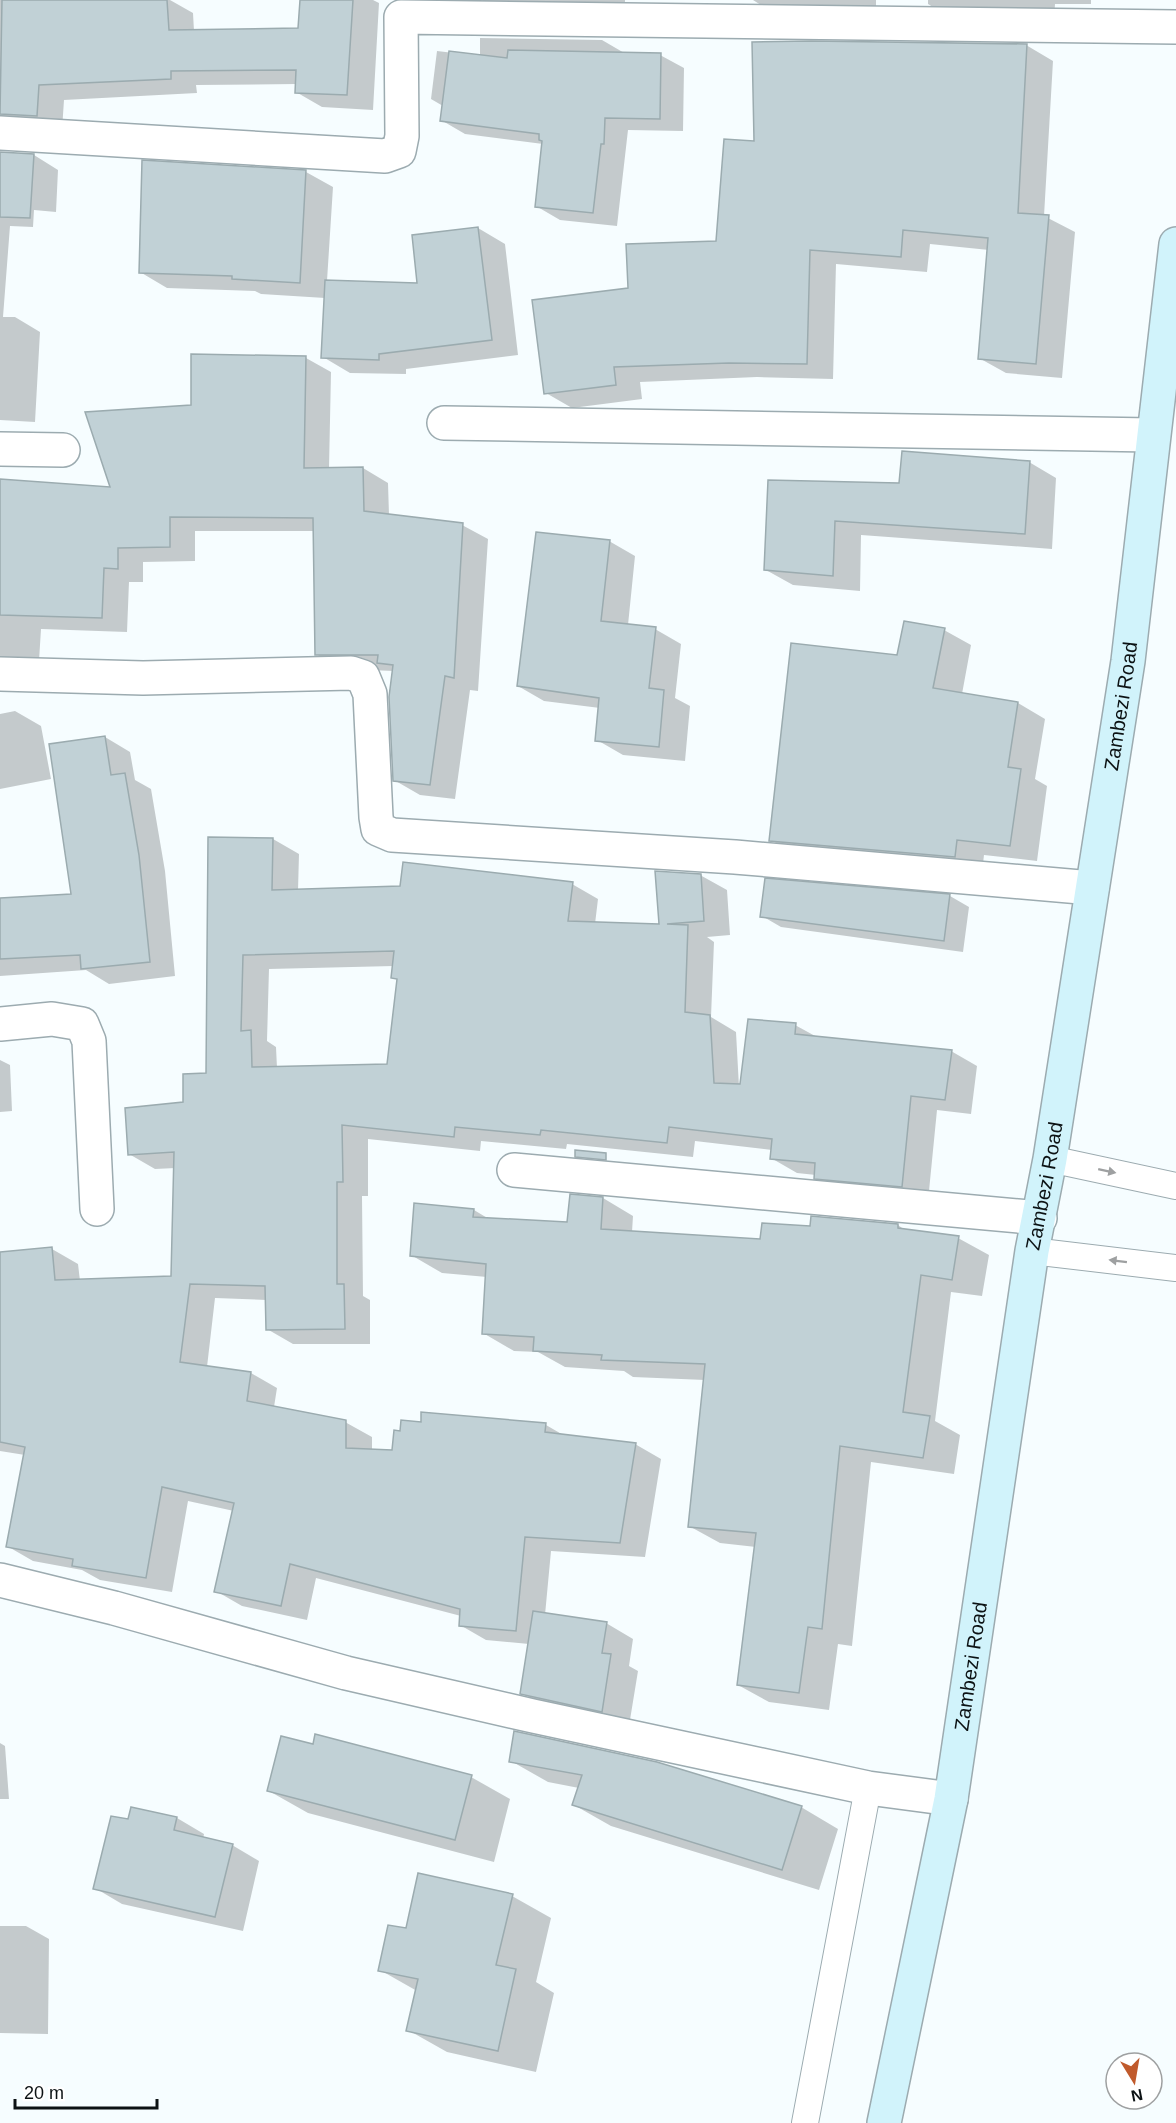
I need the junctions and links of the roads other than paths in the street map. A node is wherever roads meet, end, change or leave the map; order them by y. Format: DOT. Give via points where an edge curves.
graph roads {
  1 [pos="1176,27"];
  2 [pos="0,133"];
  3 [pos="1176,244"];
  4 [pos="444,423"];
  5 [pos="1152,435"];
  6 [pos="0,450"];
  7 [pos="63,450"];
  8 [pos="0,674"];
  9 [pos="1092,888"];
  10 [pos="0,1024"];
  11 [pos="1050,1159"];
  12 [pos="514,1170"];
  13 [pos="1176,1186"];
  14 [pos="97,1209"];
  15 [pos="1040,1218"];
  16 [pos="1032,1251"];
  17 [pos="1176,1268"];
  18 [pos="0,1580"];
  19 [pos="868,1788"];
  20 [pos="951,1800"];
  21 [pos="805,2123"];
  22 [pos="884,2123"];
  1 -- 2 [label="street" via="401,17 402,135 399,151 385,156"];
  3 -- 5 [label="main road, Zambezi Road"];
  4 -- 5 [label="street"];
  5 -- 9 [label="main road, Zambezi Road" via="1128,661"];
  6 -- 7 [label="street"];
  8 -- 9 [label="street" via="143,678 351,673 363,678 370,694 378,830 392,835 735,857"];
  9 -- 11 [label="main road, Zambezi Road"];
  10 -- 14 [label="street" via="52,1019 82,1024 89,1041"];
  11 -- 13 [label="lane, one-way"];
  11 -- 15 [label="main road, Zambezi Road"];
  12 -- 15 [label="street"];
  15 -- 16 [label="main road, Zambezi Road"];
  17 -- 16 [label="lane, one-way"];
  16 -- 20 [label="main road, Zambezi Road"];
  18 -- 19 [label="street" via="346,1673"];
  19 -- 20 [label="street"];
  19 -- 21 [label="lane"];
  20 -- 22 [label="main road, Zambezi Road"];
}
